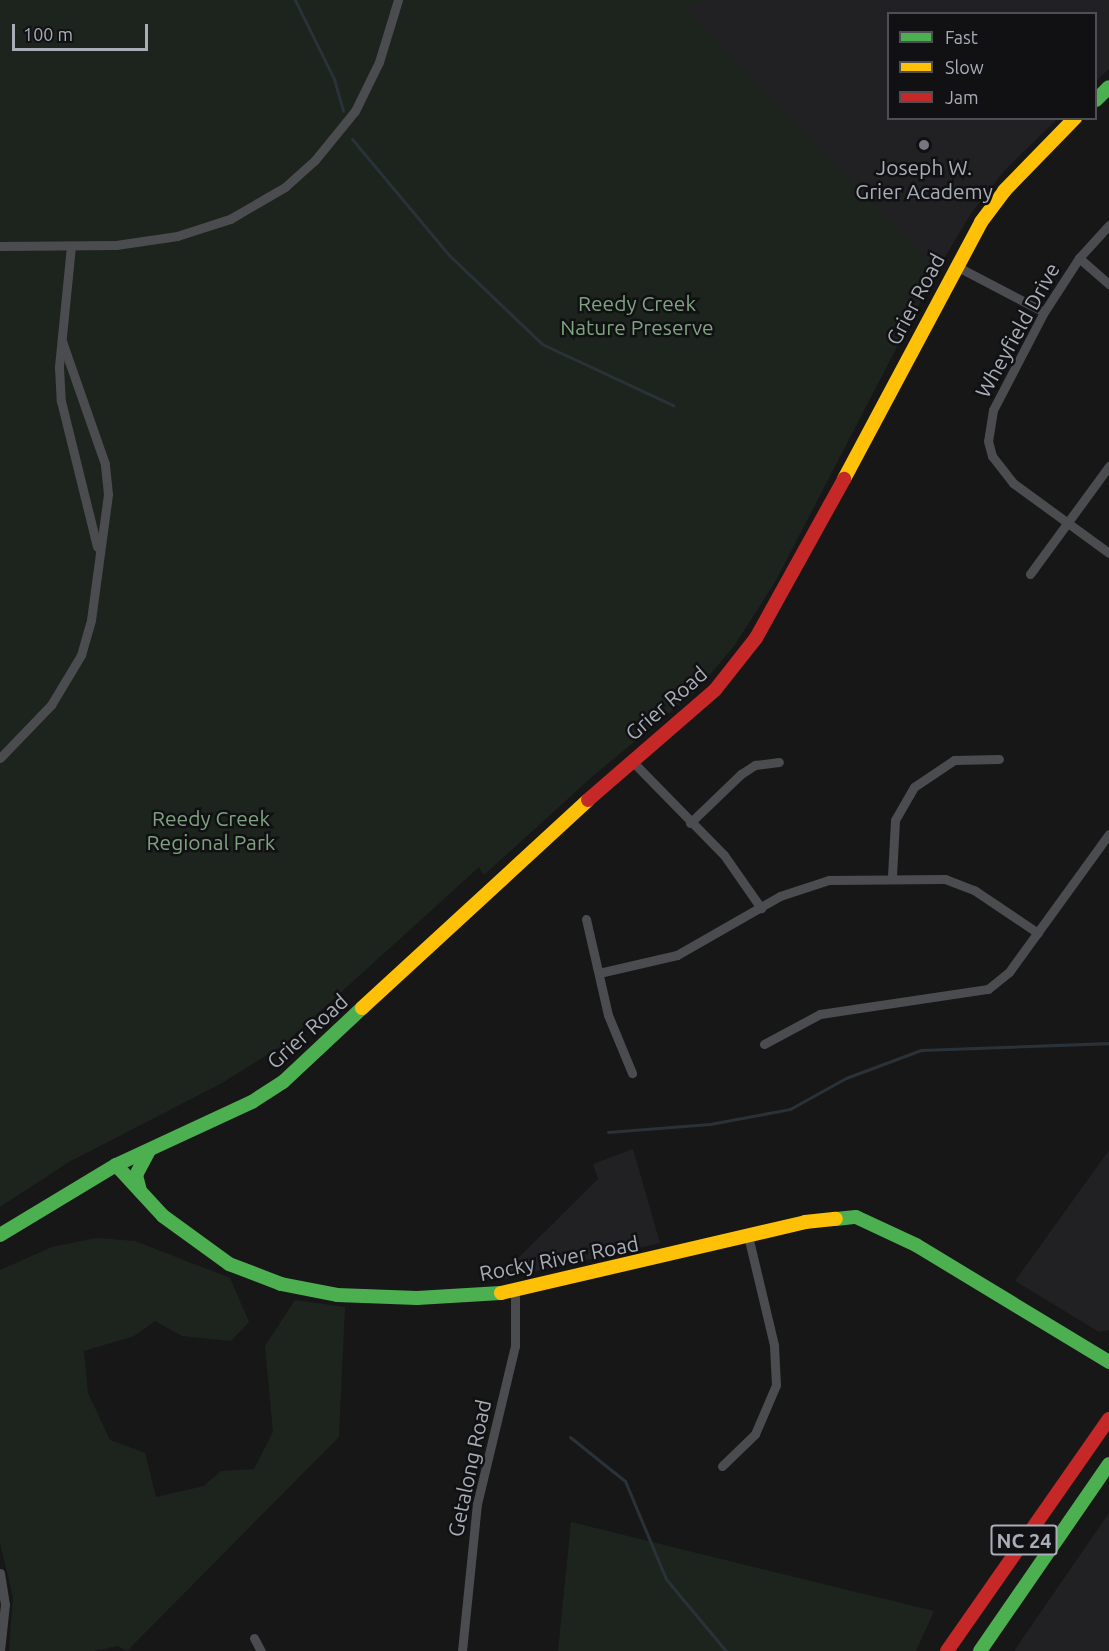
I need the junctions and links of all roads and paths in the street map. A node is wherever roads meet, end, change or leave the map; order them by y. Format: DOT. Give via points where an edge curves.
graph roads {
  1 [pos="398,0"];
  2 [pos="1109,87"];
  3 [pos="1097,98"];
  4 [pos="1073,120"];
  5 [pos="1109,225"];
  6 [pos="0,246"];
  7 [pos="71,246"];
  8 [pos="1079,258"];
  9 [pos="956,266"];
  10 [pos="1109,284"];
  11 [pos="1044,312"];
  12 [pos="62,341"];
  13 [pos="1109,466"];
  14 [pos="1068,522"];
  15 [pos="1109,553"];
  16 [pos="98,573"];
  17 [pos="1030,574"];
  18 [pos="0,759"];
  19 [pos="999,759"];
  20 [pos="631,760"];
  21 [pos="779,762"];
  22 [pos="690,823"];
  23 [pos="1109,834"];
  24 [pos="892,876"];
  25 [pos="761,908"];
  26 [pos="586,919"];
  27 [pos="1038,933"];
  28 [pos="599,973"];
  29 [pos="764,1044"];
  30 [pos="632,1073"];
  31 [pos="150,1150"];
  32 [pos="116,1165"];
  33 [pos="142,1196"];
  34 [pos="0,1235"];
  35 [pos="748,1236"];
  36 [pos="515,1292"];
  37 [pos="1109,1362"];
  38 [pos="1109,1419"];
  39 [pos="1109,1464"];
  40 [pos="722,1466"];
  41 [pos="0,1573"];
  42 [pos="254,1638"];
  43 [pos="0,1651"];
  44 [pos="261,1651"];
  45 [pos="462,1651"];
  46 [pos="947,1651"];
  47 [pos="980,1651"];
  1 -- 7 [label="street" via="379,62 355,111 315,160 285,187 230,219 177,236 116,246"];
  2 -- 3 [label="street"];
  4 -- 9 [label="street, Grier Road" via="1004,191"];
  5 -- 8 [label="street, Wheyfield Drive"];
  6 -- 7 [label="street"];
  7 -- 12 [label="street"];
  8 -- 10 [label="street"];
  8 -- 11 [label="street, Wheyfield Drive"];
  9 -- 11 [label="street"];
  9 -- 20 [label="street, Grier Road" via="756,638 705,701"];
  11 -- 14 [label="street, Wheyfield Drive" via="993,410 988,441 992,456 1006,477"];
  12 -- 16 [label="street" via="61,401 96,534"];
  12 -- 16 [label="street" via="105,464 108,494"];
  13 -- 14 [label="street"];
  14 -- 15 [label="street, Wheyfield Drive"];
  14 -- 17 [label="street"];
  16 -- 18 [label="street" via="81,655 41,720"];
  19 -- 24 [label="street" via="954,760 914,787 895,820"];
  20 -- 22 [label="street"];
  20 -- 31 [label="street, Grier Road" via="283,1082"];
  21 -- 22 [label="street" via="755,765 741,774"];
  22 -- 25 [label="street" via="724,855"];
  23 -- 27 [label="street"];
  24 -- 25 [label="street" via="806,885"];
  24 -- 27 [label="street" via="960,884"];
  25 -- 28 [label="street" via="677,955"];
  26 -- 28 [label="street"];
  27 -- 29 [label="street" via="1009,972 988,989 820,1014"];
  28 -- 30 [label="street" via="621,1054"];
  31 -- 32 [label="street, Grier Road"];
  31 -- 33 [label="street" via="136,1175"];
  32 -- 33 [label="street, Rocky River Road"];
  32 -- 34 [label="street"];
  33 -- 36 [label="street, Rocky River Road" via="203,1248 281,1284 383,1297"];
  35 -- 36 [label="street, Rocky River Road"];
  35 -- 37 [label="street, Rocky River Road" via="831,1217 868,1220"];
  35 -- 40 [label="street" via="774,1345 776,1384 755,1434"];
  36 -- 45 [label="street, Getalong Road" via="514,1346 477,1504"];
  38 -- 46 [label="street, NC 24"];
  39 -- 47 [label="street, NC 24"];
  41 -- 43 [label="street" via="5,1604"];
  42 -- 44 [label="street"];
}
